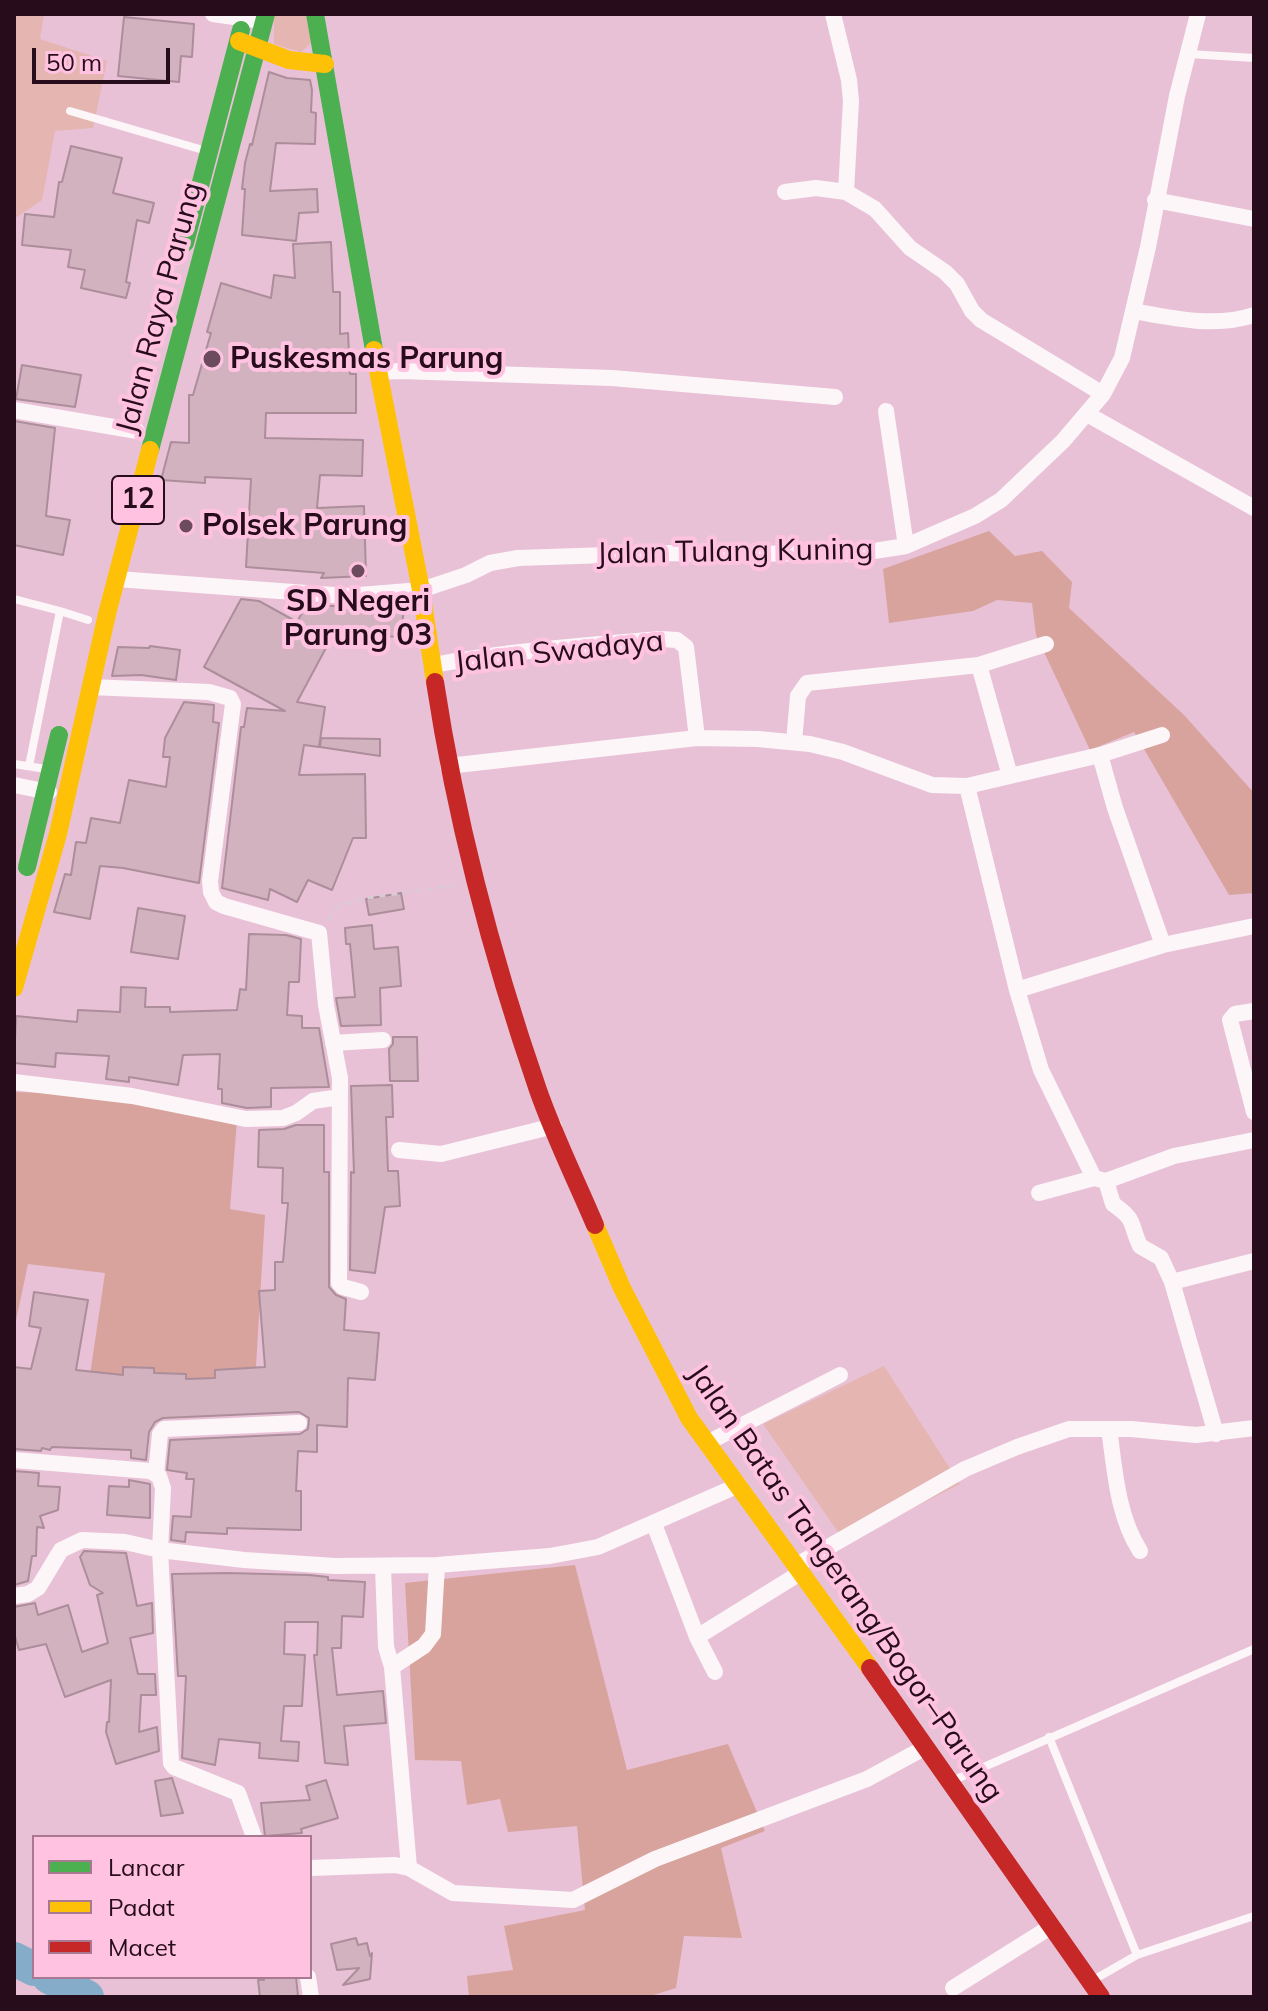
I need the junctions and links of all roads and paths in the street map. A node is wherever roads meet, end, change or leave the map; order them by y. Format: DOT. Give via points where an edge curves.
graph roads {
  1 [pos="213,14"];
  2 [pos="315,14"];
  3 [pos="833,14"];
  4 [pos="1198,14"];
  5 [pos="245,16"];
  6 [pos="265,18"];
  7 [pos="238,41"];
  8 [pos="258,48"];
  9 [pos="1189,54"];
  10 [pos="1254,58"];
  11 [pos="325,64"];
  12 [pos="70,111"];
  13 [pos="208,151"];
  14 [pos="785,192"];
  15 [pos="846,192"];
  16 [pos="1155,200"];
  17 [pos="1254,219"];
  18 [pos="181,256"];
  19 [pos="1133,311"];
  20 [pos="1254,315"];
  21 [pos="378,372"];
  22 [pos="1103,394"];
  23 [pos="835,397"];
  24 [pos="14,410"];
  25 [pos="886,411"];
  26 [pos="1087,414"];
  27 [pos="138,424"];
  28 [pos="1254,508"];
  29 [pos="906,546"];
  30 [pos="117,579"];
  31 [pos="421,590"];
  32 [pos="14,599"];
  33 [pos="60,611"];
  34 [pos="88,620"];
  35 [pos="1046,644"];
  36 [pos="77,665"];
  37 [pos="433,665"];
  38 [pos="979,665"];
  39 [pos="90,687"];
  40 [pos="62,724"];
  41 [pos="1162,735"];
  42 [pos="697,738"];
  43 [pos="794,742"];
  44 [pos="1100,755"];
  45 [pos="14,764"];
  46 [pos="29,766"];
  47 [pos="448,766"];
  48 [pos="50,769"];
  49 [pos="71,773"];
  50 [pos="1010,776"];
  51 [pos="14,785"];
  52 [pos="967,786"];
  53 [pos="45,791"];
  54 [pos="66,795"];
  55 [pos="479,884"];
  56 [pos="22,887"];
  57 [pos="1254,926"];
  58 [pos="319,933"];
  59 [pos="1163,945"];
  60 [pos="14,988"];
  61 [pos="1017,990"];
  62 [pos="1254,1011"];
  63 [pos="383,1040"];
  64 [pos="333,1043"];
  65 [pos="14,1082"];
  66 [pos="340,1097"];
  67 [pos="1254,1112"];
  68 [pos="554,1126"];
  69 [pos="1254,1140"];
  70 [pos="399,1150"];
  71 [pos="1100,1180"];
  72 [pos="1039,1193"];
  73 [pos="1254,1261"];
  74 [pos="1172,1282"];
  75 [pos="361,1292"];
  76 [pos="840,1375"];
  77 [pos="299,1423"];
  78 [pos="1254,1428"];
  79 [pos="1109,1429"];
  80 [pos="1216,1434"];
  81 [pos="707,1443"];
  82 [pos="14,1460"];
  83 [pos="156,1473"];
  84 [pos="739,1485"];
  85 [pos="654,1524"];
  86 [pos="160,1550"];
  87 [pos="1140,1551"];
  88 [pos="437,1565"];
  89 [pos="383,1567"];
  90 [pos="798,1570"];
  91 [pos="14,1596"];
  92 [pos="697,1637"];
  93 [pos="1254,1649"];
  94 [pos="392,1667"];
  95 [pos="715,1672"];
  96 [pos="1049,1737"];
  97 [pos="926,1747"];
  98 [pos="951,1781"];
  99 [pos="253,1835"];
  100 [pos="312,1868"];
  101 [pos="409,1868"];
  102 [pos="1254,1916"];
  103 [pos="1052,1926"];
  104 [pos="1137,1955"];
  105 [pos="953,1988"];
  106 [pos="1096,1989"];
  1 -- 5 [label="street"];
  2 -- 11 [label="main road, Jalan Batas Tangerang/Bogor–Parung"];
  3 -- 15 [label="street" via="850,91"];
  4 -- 9 [label="street, Jalan Tulang Kuning"];
  5 -- 6 [label="street"];
  5 -- 7 [label="main road, Jalan Raya Parung"];
  6 -- 8 [label="main road, Jalan Raya Parung / 12"];
  7 -- 8 [label="main road"];
  7 -- 13 [label="main road, Jalan Raya Parung"];
  8 -- 11 [label="main road" via="289,60"];
  8 -- 30 [label="main road, Jalan Raya Parung / 12" via="158,380"];
  9 -- 10 [label="lane"];
  9 -- 16 [label="street, Jalan Tulang Kuning"];
  11 -- 21 [label="main road, Jalan Batas Tangerang/Bogor–Parung"];
  12 -- 13 [label="lane"];
  13 -- 18 [label="main road, Jalan Raya Parung"];
  14 -- 15 [label="street"];
  15 -- 22 [label="street" via="875,209 910,248 945,272 981,320"];
  16 -- 17 [label="street"];
  16 -- 19 [label="street, Jalan Tulang Kuning"];
  19 -- 20 [label="street" via="1225,322"];
  19 -- 22 [label="street, Jalan Tulang Kuning" via="1122,358"];
  21 -- 23 [label="street" via="612,378"];
  21 -- 31 [label="main road, Jalan Batas Tangerang/Bogor–Parung"];
  22 -- 26 [label="street, Jalan Tulang Kuning"];
  24 -- 27 [label="street"];
  25 -- 29 [label="street"];
  26 -- 28 [label="street"];
  26 -- 29 [label="street, Jalan Tulang Kuning" via="1001,500"];
  27 -- 34 [label="main road, Jalan Raya Parung / 12"];
  29 -- 31 [label="street, Jalan Tulang Kuning" via="855,554 518,558 490,563"];
  30 -- 31 [label="street, Jalan Tulang Kuning" via="347,596"];
  30 -- 39 [label="main road, Jalan Raya Parung / 12"];
  31 -- 37 [label="main road, Jalan Batas Tangerang/Bogor–Parung"];
  32 -- 33 [label="lane"];
  33 -- 34 [label="lane"];
  33 -- 46 [label="lane"];
  34 -- 36 [label="main road, Jalan Raya Parung / 12"];
  35 -- 38 [label="street"];
  37 -- 42 [label="street, Jalan Swadaya" via="493,654 677,640 686,647"];
  37 -- 47 [label="main road, Jalan Batas Tangerang/Bogor–Parung"];
  38 -- 43 [label="street" via="807,683 798,696"];
  38 -- 50 [label="street"];
  39 -- 49 [label="main road, Jalan Raya Parung / 12"];
  39 -- 58 [label="street" via="209,692 230,698 233,713 215,825 211,892 224,906"];
  40 -- 48 [label="main road"];
  41 -- 44 [label="street"];
  42 -- 43 [label="street"];
  42 -- 47 [label="street"];
  43 -- 52 [label="street" via="843,752 932,785"];
  44 -- 50 [label="street"];
  44 -- 59 [label="street"];
  45 -- 46 [label="lane"];
  46 -- 48 [label="lane"];
  47 -- 55 [label="main road, Jalan Batas Tangerang/Bogor–Parung"];
  48 -- 49 [label="lane"];
  48 -- 53 [label="main road"];
  49 -- 54 [label="main road, Jalan Raya Parung / 12"];
  50 -- 52 [label="street"];
  51 -- 53 [label="street"];
  52 -- 61 [label="street"];
  53 -- 54 [label="street"];
  53 -- 56 [label="main road"];
  54 -- 60 [label="main road, Jalan Raya Parung / 12"];
  55 -- 58 [label="path" via="346,902"];
  55 -- 68 [label="main road, Jalan Batas Tangerang/Bogor–Parung" via="515,1019"];
  57 -- 59 [label="street"];
  58 -- 64 [label="street"];
  59 -- 61 [label="street"];
  61 -- 71 [label="street" via="1041,1070"];
  62 -- 67 [label="street" via="1230,1020"];
  63 -- 64 [label="street"];
  64 -- 66 [label="street"];
  65 -- 66 [label="street" via="132,1096 246,1119 283,1118 313,1101"];
  66 -- 75 [label="street" via="339,1283"];
  68 -- 70 [label="street" via="441,1154"];
  68 -- 81 [label="main road, Jalan Batas Tangerang/Bogor–Parung" via="622,1288 665,1375"];
  69 -- 71 [label="street" via="1174,1156"];
  71 -- 72 [label="street"];
  71 -- 74 [label="street" via="1113,1204 1133,1221 1140,1246 1161,1258"];
  73 -- 74 [label="street"];
  74 -- 80 [label="street"];
  76 -- 81 [label="street"];
  77 -- 83 [label="street" via="164,1429"];
  78 -- 80 [label="street"];
  79 -- 80 [label="street"];
  79 -- 87 [label="street" via="1122,1510"];
  79 -- 90 [label="street" via="1069,1429 965,1469"];
  81 -- 84 [label="main road, Jalan Batas Tangerang/Bogor–Parung"];
  82 -- 83 [label="street"];
  83 -- 86 [label="street" via="163,1488"];
  84 -- 85 [label="street"];
  84 -- 90 [label="main road, Jalan Batas Tangerang/Bogor–Parung"];
  85 -- 88 [label="street" via="579,1552"];
  85 -- 92 [label="street"];
  86 -- 89 [label="street" via="294,1565"];
  86 -- 91 [label="street" via="125,1542 75,1541 61,1550 38,1588"];
  86 -- 99 [label="street" via="171,1763 238,1793"];
  88 -- 89 [label="street"];
  88 -- 94 [label="street" via="433,1634"];
  89 -- 94 [label="street"];
  90 -- 92 [label="street"];
  90 -- 97 [label="main road, Jalan Batas Tangerang/Bogor–Parung"];
  92 -- 95 [label="street"];
  93 -- 96 [label="lane"];
  94 -- 101 [label="street"];
  96 -- 98 [label="lane"];
  96 -- 104 [label="lane"];
  97 -- 98 [label="main road, Jalan Batas Tangerang/Bogor–Parung"];
  97 -- 101 [label="street" via="867,1779 668,1854 573,1900 453,1893"];
  98 -- 103 [label="main road, Jalan Batas Tangerang/Bogor–Parung"];
  100 -- 101 [label="street"];
  102 -- 104 [label="lane"];
  103 -- 105 [label="street"];
  103 -- 106 [label="main road, Jalan Batas Tangerang/Bogor–Parung"];
  104 -- 106 [label="lane"];
}
